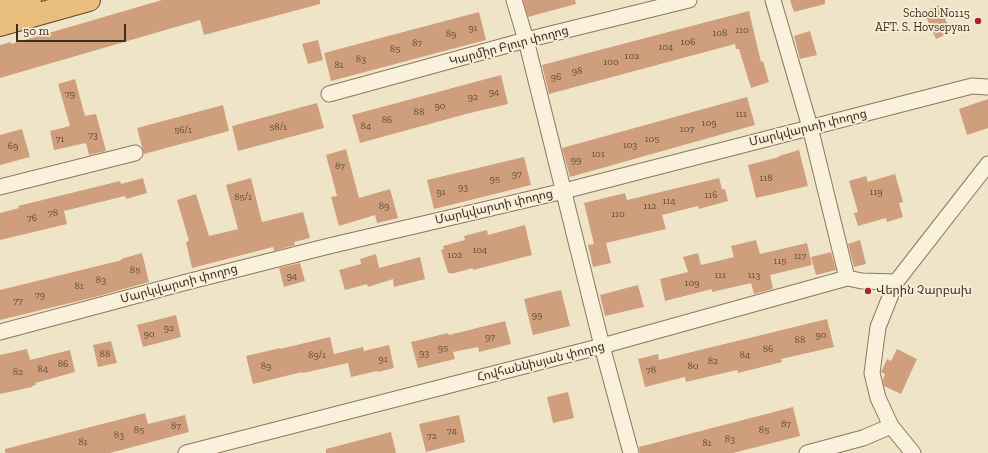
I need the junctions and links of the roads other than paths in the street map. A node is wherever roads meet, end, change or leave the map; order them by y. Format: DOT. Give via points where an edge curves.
graph roads {
  1 [pos="30,0"];
  2 [pos="89,0"];
  3 [pos="514,0"];
  4 [pos="689,0"];
  5 [pos="773,0"];
  6 [pos="0,8"];
  7 [pos="0,25"];
  8 [pos="526,40"];
  9 [pos="988,87"];
  10 [pos="329,94"];
  11 [pos="810,127"];
  12 [pos="135,153"];
  13 [pos="988,164"];
  14 [pos="0,187"];
  15 [pos="564,190"];
  16 [pos="847,278"];
  17 [pos="896,282"];
  18 [pos="0,332"];
  19 [pos="602,346"];
  20 [pos="891,426"];
  21 [pos="186,453"];
  22 [pos="631,453"];
  23 [pos="807,453"];
  24 [pos="913,453"];
  1 -- 6 [label="highway"];
  2 -- 7 [label="highway"];
  3 -- 8 [label="street"];
  4 -- 8 [label="street, Կարմիր Բլուր փողոց"];
  5 -- 11 [label="street"];
  8 -- 10 [label="street, Կարմիր Բլուր փողոց"];
  8 -- 15 [label="street"];
  9 -- 11 [label="street, Մարկվարտի փողոց" via="972,86"];
  11 -- 15 [label="street, Մարկվարտի փողոց"];
  11 -- 16 [label="street"];
  12 -- 14 [label="street"];
  13 -- 17 [label="street"];
  15 -- 18 [label="street, Մարկվարտի փողոց" via="329,246"];
  15 -- 19 [label="street"];
  16 -- 17 [label="street, Հովհաննիսյան փողոց"];
  16 -- 19 [label="street, Հովհաննիսյան փողոց"];
  17 -- 20 [label="street" via="878,327 872,373 878,398"];
  19 -- 21 [label="street, Հովհաննիսյան փողոց"];
  19 -- 22 [label="street"];
  20 -- 23 [label="street" via="863,438"];
  20 -- 24 [label="street"];
}
